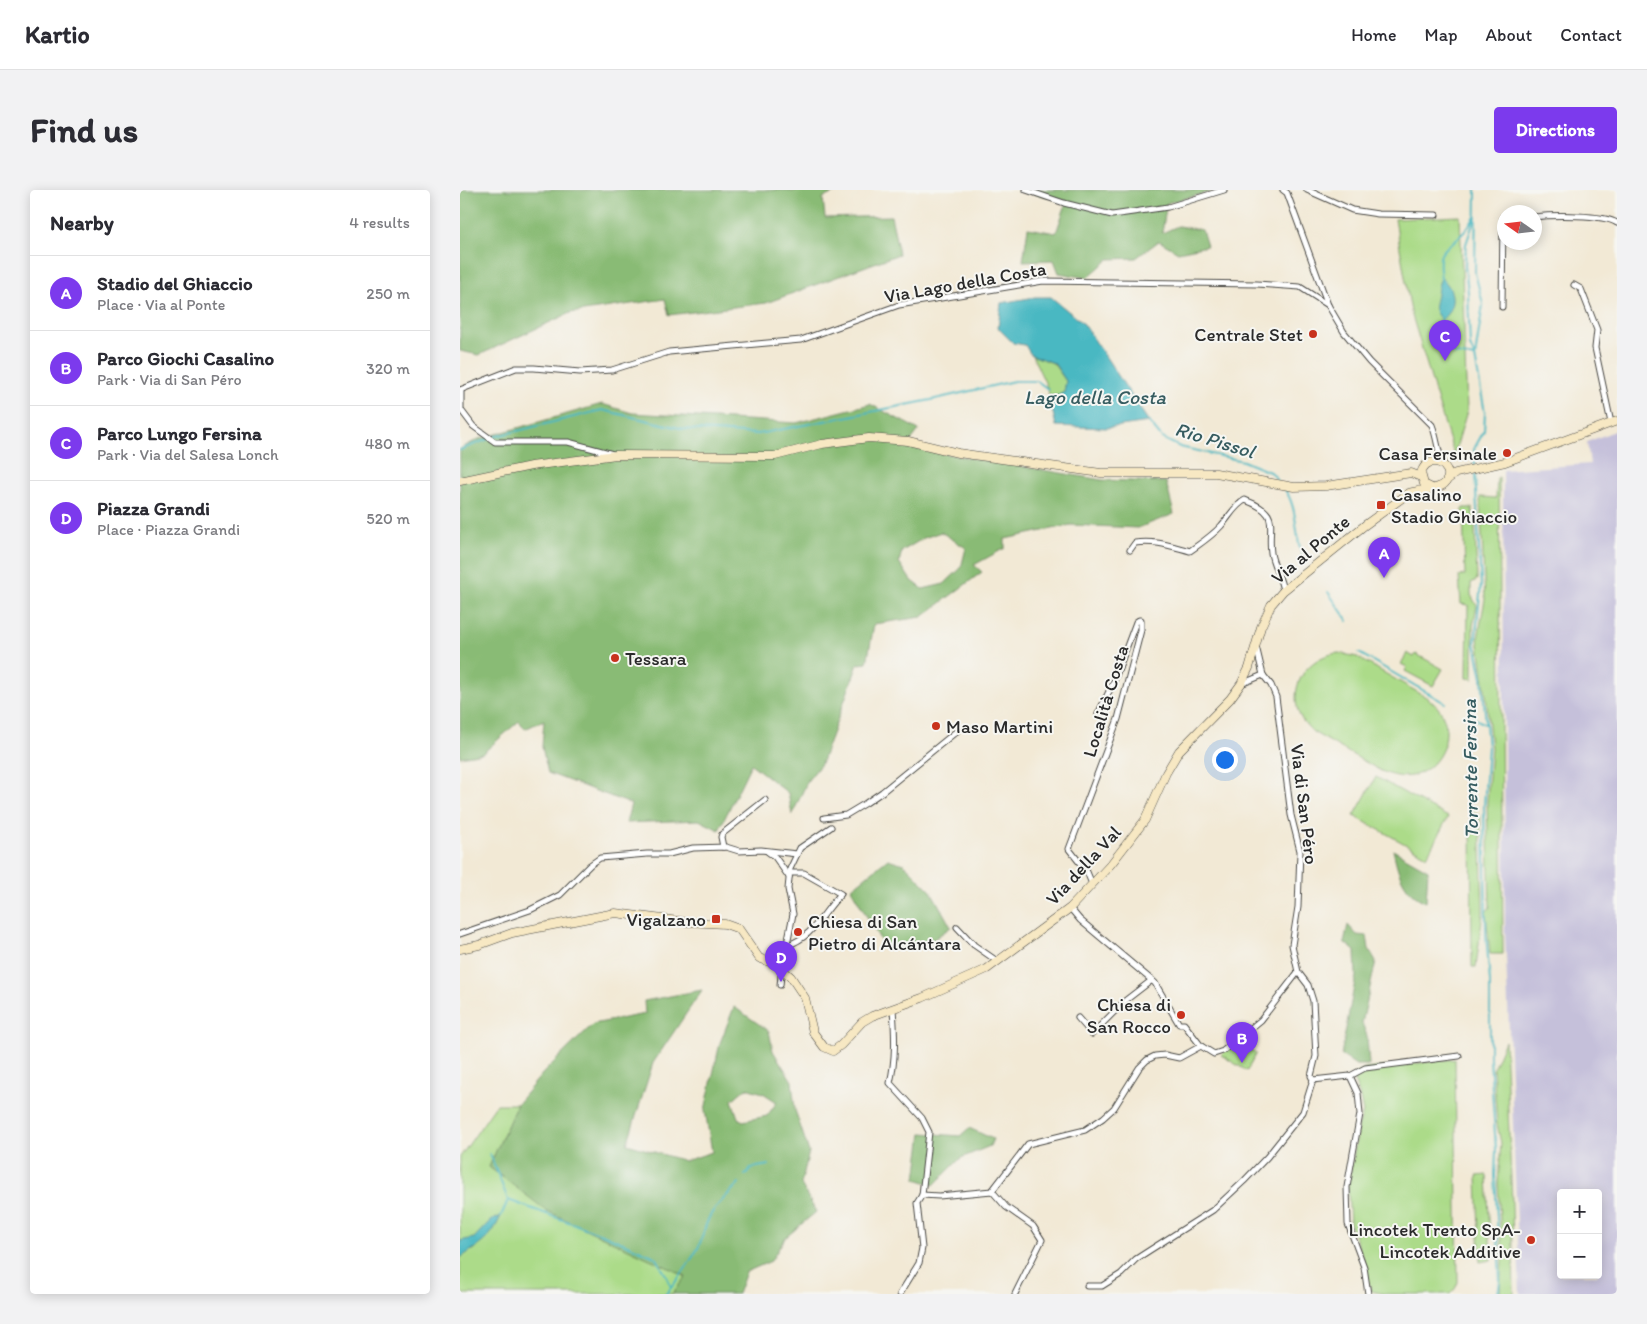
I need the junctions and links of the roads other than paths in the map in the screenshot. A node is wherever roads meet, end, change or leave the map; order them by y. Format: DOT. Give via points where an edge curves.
graph roads {
  1 [pos="1026,190"];
  2 [pos="1224,190"];
  3 [pos="1294,190"];
  4 [pos="1307,190"];
  5 [pos="1285,191"];
  6 [pos="1436,215"];
  7 [pos="1542,216"];
  8 [pos="1617,223"];
  9 [pos="1502,250"];
  10 [pos="1574,285"];
  11 [pos="1328,305"];
  12 [pos="1502,307"];
  13 [pos="461,390"];
  14 [pos="1614,422"];
  15 [pos="1439,452"];
  16 [pos="616,455"];
  17 [pos="1428,464"];
  18 [pos="1445,467"];
  19 [pos="1456,473"];
  20 [pos="1399,475"];
  21 [pos="1422,479"];
  22 [pos="1447,480"];
  23 [pos="460,482"];
  24 [pos="1432,488"];
  25 [pos="1416,490"];
  26 [pos="1130,550"];
  27 [pos="1282,590"];
  28 [pos="1256,646"];
  29 [pos="1249,668"];
  30 [pos="1262,672"];
  31 [pos="1241,684"];
  32 [pos="1098,714"];
  33 [pos="957,731"];
  34 [pos="765,800"];
  35 [pos="824,818"];
  36 [pos="831,827"];
  37 [pos="723,848"];
  38 [pos="768,852"];
  39 [pos="797,854"];
  40 [pos="790,875"];
  41 [pos="1092,884"];
  42 [pos="1070,908"];
  43 [pos="957,927"];
  44 [pos="460,934"];
  45 [pos="786,946"];
  46 [pos="460,949"];
  47 [pos="997,961"];
  48 [pos="782,969"];
  49 [pos="1298,972"];
  50 [pos="1152,980"];
  51 [pos="780,984"];
  52 [pos="893,1009"];
  53 [pos="1078,1018"];
  54 [pos="1201,1046"];
  55 [pos="1459,1056"];
  56 [pos="1350,1076"];
  57 [pos="1313,1080"];
  58 [pos="992,1191"];
  59 [pos="922,1195"];
  60 [pos="1088,1286"];
  61 [pos="900,1294"];
  62 [pos="1015,1294"];
  63 [pos="1368,1294"];
  1 -- 2 [label="street" via="1112,215 1168,206"];
  3 -- 5 [label="street"];
  4 -- 6 [label="street" via="1352,210"];
  5 -- 11 [label="street"];
  7 -- 8 [label="street" via="1587,217"];
  9 -- 12 [label="street"];
  10 -- 14 [label="street" via="1581,289 1597,330 1595,348"];
  11 -- 13 [label="street, Via Lago della Costa" via="1300,286 1043,281 899,305 801,340 669,352 612,370 580,372 516,368"];
  11 -- 15 [label="street" via="1344,332 1369,362 1432,425 1438,438"];
  13 -- 16 [label="street" via="461,410 473,426 494,441 568,442"];
  14 -- 19 [label="street" via="1500,463"];
  15 -- 17 [label="street"];
  15 -- 18 [label="street"];
  16 -- 20 [label="street, Via al Ponte" via="775,456 822,444 869,438 908,441 958,453 1101,473 1216,473 1294,487 1326,486"];
  16 -- 23 [label="street, Via al Ponte" via="531,466"];
  17 -- 18 [label="street" via="1437,462"];
  17 -- 20 [label="street, Via al Ponte"];
  17 -- 21 [label="street" via="1421,473"];
  18 -- 19 [label="street"];
  18 -- 22 [label="street"];
  19 -- 22 [label="street"];
  20 -- 21 [label="street, Via al Ponte" via="1414,474"];
  21 -- 24 [label="street"];
  21 -- 25 [label="street, Via al Ponte"];
  22 -- 24 [label="street" via="1442,486"];
  24 -- 25 [label="street, Via al Ponte"];
  25 -- 27 [label="street, Via al Ponte" via="1371,520"];
  26 -- 27 [label="street" via="1135,543 1149,541 1190,551 1211,535 1245,500 1255,503 1269,515 1273,563"];
  27 -- 28 [label="street, Via al Ponte" via="1271,605"];
  28 -- 29 [label="street, Via al Ponte"];
  28 -- 30 [label="street, Via di San Péro"];
  29 -- 30 [label="street"];
  29 -- 31 [label="street, Via al Ponte"];
  30 -- 31 [label="street"];
  30 -- 49 [label="street, Via di San Péro" via="1276,697 1291,815 1300,851 1298,907 1292,945"];
  31 -- 41 [label="street, Via della Val" via="1179,751 1145,820"];
  32 -- 41 [label="street, Località Costa" via="1136,622 1141,620 1142,630 1118,719 1069,849"];
  33 -- 35 [label="street" via="866,803 846,815"];
  34 -- 37 [label="street" via="726,829 721,837"];
  36 -- 39 [label="street" via="805,844"];
  37 -- 38 [label="street"];
  37 -- 44 [label="street" via="600,858 560,895 530,910"];
  38 -- 39 [label="street"];
  38 -- 40 [label="street"];
  39 -- 40 [label="street"];
  40 -- 45 [label="street" via="788,889 793,914"];
  40 -- 45 [label="street" via="804,873 841,894 808,935"];
  41 -- 42 [label="street, Via della Val"];
  42 -- 47 [label="street, Via della Val"];
  42 -- 50 [label="street"];
  43 -- 47 [label="street" via="974,945"];
  45 -- 48 [label="street" via="781,950"];
  46 -- 48 [label="street" via="512,933 615,914 724,924 739,929 759,958"];
  47 -- 52 [label="street, Via della Val" via="988,969"];
  48 -- 51 [label="street"];
  48 -- 52 [label="street, Via della Val" via="804,998 813,1032 824,1047 833,1051 862,1022"];
  49 -- 54 [label="street" via="1261,1020 1223,1051 1214,1054"];
  49 -- 57 [label="street, Via di San Péro" via="1308,985 1313,1001 1316,1056"];
  50 -- 53 [label="street" via="1126,1000 1092,1034"];
  50 -- 54 [label="street" via="1179,1024 1188,1026"];
  52 -- 59 [label="street" via="895,1043 890,1083 922,1118 929,1132"];
  54 -- 58 [label="street" via="1178,1058 1165,1055 1147,1060 1114,1108 1103,1118 1085,1130 1028,1144"];
  55 -- 56 [label="street" via="1365,1068"];
  56 -- 57 [label="street"];
  56 -- 63 [label="street" via="1358,1093 1360,1114 1346,1187 1348,1224 1364,1267"];
  57 -- 60 [label="street, Via di San Péro" via="1304,1112 1244,1182 1213,1210 1150,1250 1102,1286"];
  58 -- 59 [label="street"];
  58 -- 62 [label="street" via="1006,1207 1033,1226 1042,1240"];
  59 -- 61 [label="street" via="917,1203 922,1248 918,1264"];
}
